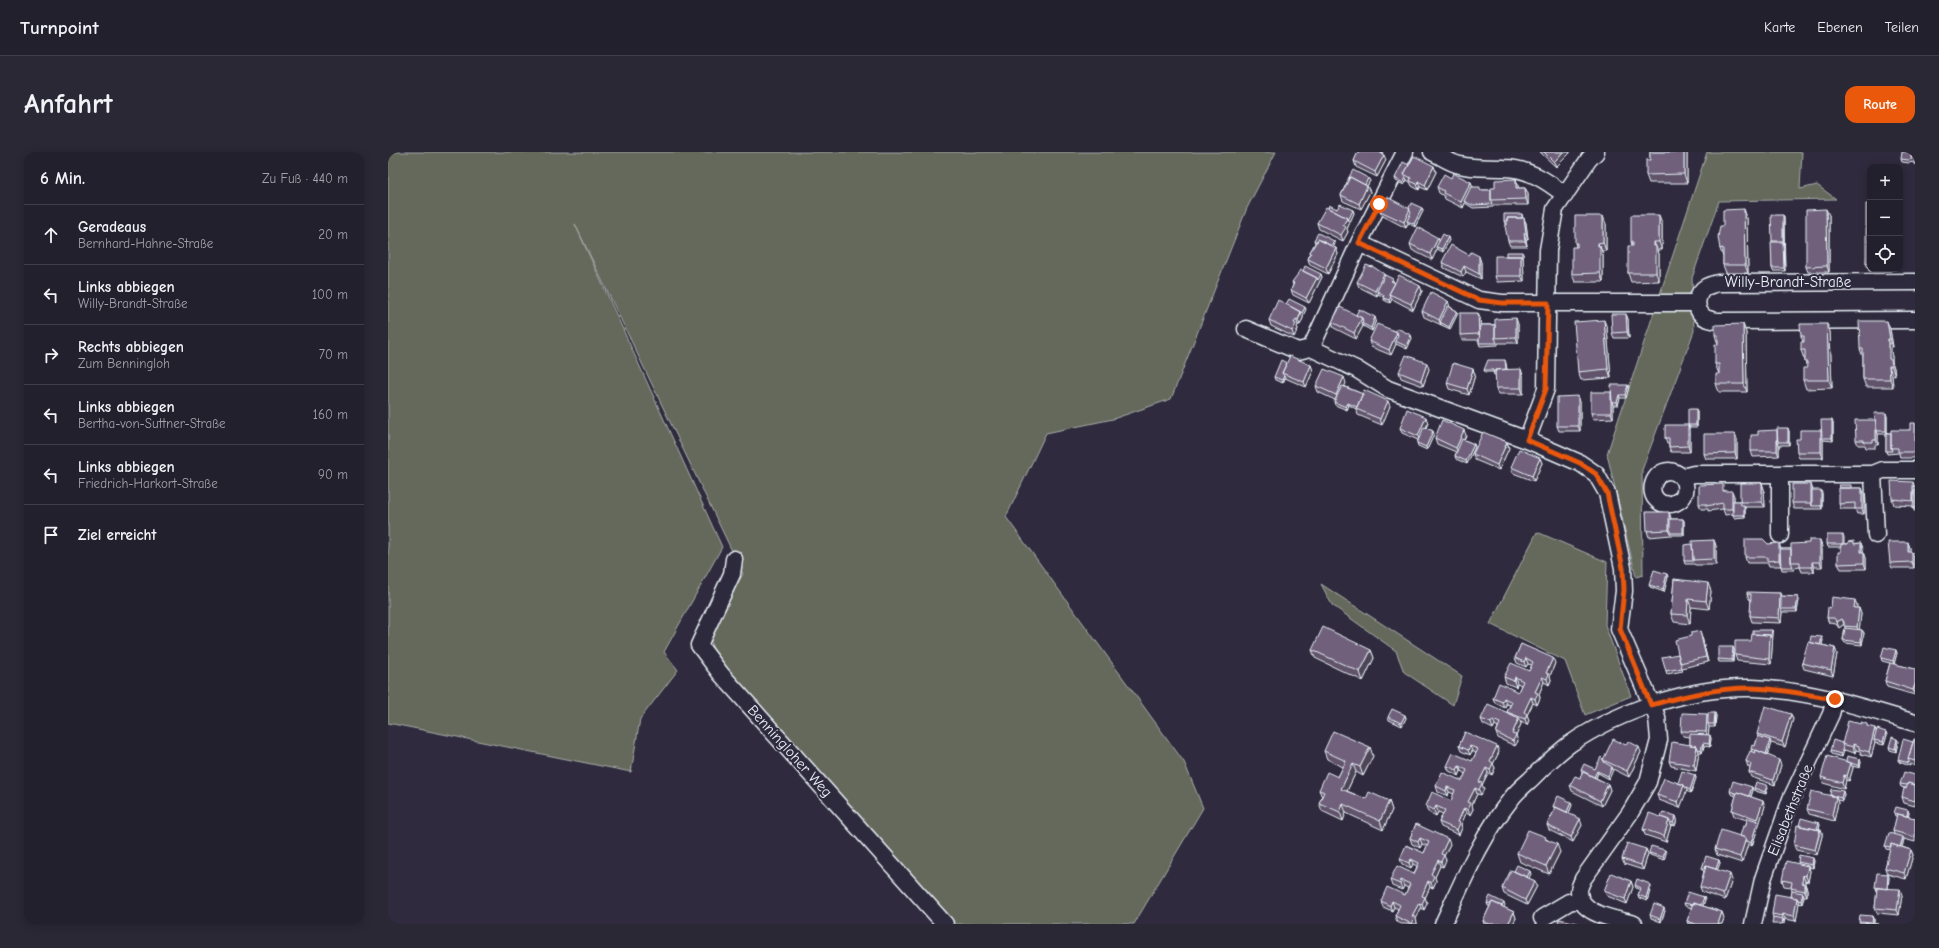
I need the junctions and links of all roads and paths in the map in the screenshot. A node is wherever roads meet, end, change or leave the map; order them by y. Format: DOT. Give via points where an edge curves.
graph roads {
  1 [pos="1405,152"];
  2 [pos="1432,152"];
  3 [pos="1596,152"];
  4 [pos="1565,196"];
  5 [pos="1359,243"];
  6 [pos="1915,282"];
  7 [pos="1548,303"];
  8 [pos="1697,303"];
  9 [pos="1915,320"];
  10 [pos="1246,329"];
  11 [pos="1311,348"];
  12 [pos="1527,440"];
  13 [pos="1915,470"];
  14 [pos="1780,474"];
  15 [pos="1873,474"];
  16 [pos="1682,476"];
  17 [pos="1780,535"];
  18 [pos="1876,535"];
  19 [pos="734,559"];
  20 [pos="1835,699"];
  21 [pos="1651,705"];
  22 [pos="1915,723"];
  23 [pos="1581,899"];
  24 [pos="1542,918"];
  25 [pos="946,924"];
  26 [pos="1443,924"];
  27 [pos="1634,924"];
  28 [pos="1753,924"];
  1 -- 5 [label="street"];
  2 -- 4 [label="street" via="1460,165 1474,168 1526,171 1549,182"];
  3 -- 4 [label="street"];
  4 -- 7 [label="street" via="1555,210 1548,250"];
  5 -- 7 [label="street" via="1479,300"];
  5 -- 11 [label="street"];
  6 -- 8 [label="street, Willy-Brandt-Straße" via="1718,283 1705,287"];
  7 -- 8 [label="street"];
  7 -- 12 [label="street" via="1546,389"];
  8 -- 9 [label="street" via="1702,316 1716,321"];
  10 -- 11 [label="street" via="1298,351"];
  11 -- 12 [label="street" via="1356,369 1388,389"];
  12 -- 21 [label="street" via="1580,463 1596,474 1607,493 1623,568 1624,590 1620,629"];
  13 -- 15 [label="street" via="1883,470"];
  14 -- 15 [label="street"];
  14 -- 16 [label="street"];
  14 -- 17 [label="street"];
  15 -- 18 [label="street"];
  19 -- 25 [label="street, Benningloher Weg" via="732,574 699,644 721,674"];
  20 -- 21 [label="street" via="1752,688 1724,689 1687,695"];
  20 -- 22 [label="street"];
  20 -- 28 [label="street, Elisabethstraße" via="1831,714 1791,799 1763,879"];
  21 -- 23 [label="street" via="1657,717 1659,740 1648,782 1630,813 1583,879 1579,891"];
  21 -- 26 [label="street" via="1603,725 1570,744 1511,798 1486,835"];
  23 -- 24 [label="street" via="1569,902"];
  23 -- 27 [label="street" via="1582,904 1589,910"];
}
